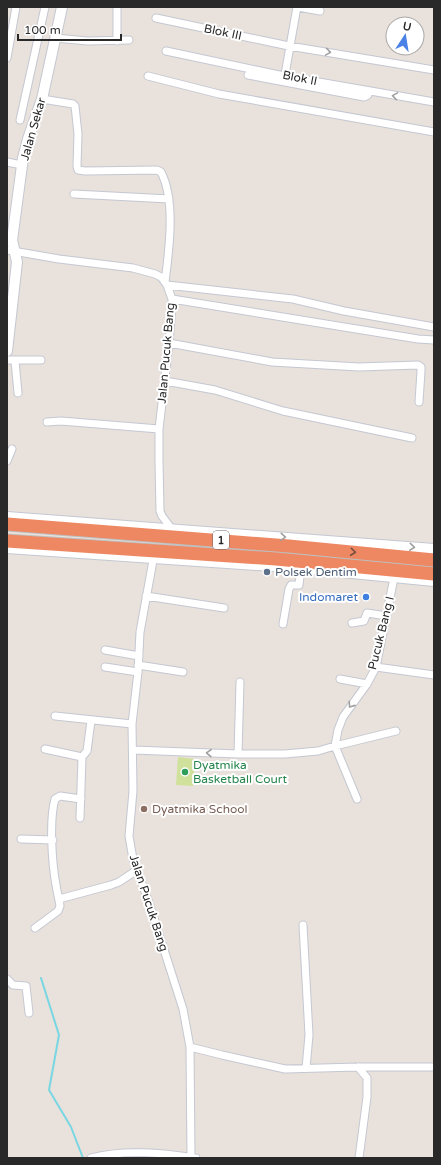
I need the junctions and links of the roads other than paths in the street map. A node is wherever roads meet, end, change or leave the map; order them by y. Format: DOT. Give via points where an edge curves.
graph roads {
  1 [pos="16,7"];
  2 [pos="45,7"];
  3 [pos="62,7"];
  4 [pos="297,7"];
  5 [pos="117,10"];
  6 [pos="320,11"];
  7 [pos="156,18"];
  8 [pos="55,38"];
  9 [pos="129,40"];
  10 [pos="117,41"];
  11 [pos="289,46"];
  12 [pos="166,51"];
  13 [pos="7,58"];
  14 [pos="434,70"];
  15 [pos="248,75"];
  16 [pos="148,76"];
  17 [pos="284,78"];
  18 [pos="42,99"];
  19 [pos="434,102"];
  20 [pos="20,120"];
  21 [pos="434,132"];
  22 [pos="7,162"];
  23 [pos="22,166"];
  24 [pos="74,194"];
  25 [pos="169,199"];
  26 [pos="12,211"];
  27 [pos="11,251"];
  28 [pos="166,283"];
  29 [pos="172,299"];
  30 [pos="434,327"];
  31 [pos="434,340"];
  32 [pos="169,344"];
  33 [pos="7,351"];
  34 [pos="11,360"];
  35 [pos="41,360"];
  36 [pos="165,381"];
  37 [pos="18,393"];
  38 [pos="419,402"];
  39 [pos="47,422"];
  40 [pos="159,429"];
  41 [pos="412,438"];
  42 [pos="12,449"];
  43 [pos="7,461"];
  44 [pos="7,517"];
  45 [pos="7,524"];
  46 [pos="85,526"];
  47 [pos="171,528"];
  48 [pos="7,541"];
  49 [pos="236,542"];
  50 [pos="7,548"];
  51 [pos="434,549"];
  52 [pos="389,551"];
  53 [pos="154,555"];
  54 [pos="237,557"];
  55 [pos="434,560"];
  56 [pos="301,568"];
  57 [pos="434,574"];
  58 [pos="395,575"];
  59 [pos="434,581"];
  60 [pos="146,596"];
  61 [pos="224,608"];
  62 [pos="387,616"];
  63 [pos="283,624"];
  64 [pos="352,624"];
  65 [pos="105,650"];
  66 [pos="139,656"];
  67 [pos="105,667"];
  68 [pos="376,667"];
  69 [pos="138,669"];
  70 [pos="183,672"];
  71 [pos="434,675"];
  72 [pos="340,679"];
  73 [pos="240,682"];
  74 [pos="367,684"];
  75 [pos="55,716"];
  76 [pos="91,721"];
  77 [pos="132,724"];
  78 [pos="396,731"];
  79 [pos="335,746"];
  80 [pos="45,749"];
  81 [pos="133,750"];
  82 [pos="238,754"];
  83 [pos="82,757"];
  84 [pos="81,799"];
  85 [pos="357,799"];
  86 [pos="80,818"];
  87 [pos="21,839"];
  88 [pos="53,840"];
  89 [pos="136,870"];
  90 [pos="59,898"];
  91 [pos="303,925"];
  92 [pos="35,928"];
  93 [pos="7,979"];
  94 [pos="29,1013"];
  95 [pos="190,1047"];
  96 [pos="358,1067"];
  97 [pos="434,1067"];
  98 [pos="306,1068"];
  99 [pos="92,1158"];
  100 [pos="193,1158"];
  101 [pos="359,1158"];
  1 -- 13 [label="street"];
  2 -- 20 [label="street"];
  3 -- 8 [label="street, Jalan Sekar"];
  4 -- 6 [label="street"];
  4 -- 11 [label="street"];
  5 -- 10 [label="street"];
  7 -- 11 [label="street, Blok III"];
  8 -- 10 [label="street"];
  8 -- 18 [label="street, Jalan Sekar"];
  9 -- 10 [label="street"];
  11 -- 14 [label="street, Blok III, one-way"];
  11 -- 17 [label="street"];
  12 -- 17 [label="street, Blok II"];
  15 -- 17 [label="street"];
  16 -- 21 [label="street" via="219,94"];
  19 -- 17 [label="street, Blok II, one-way"];
  18 -- 23 [label="street, Jalan Sekar"];
  18 -- 25 [label="street" via="75,106 78,170 158,170"];
  22 -- 23 [label="street"];
  23 -- 26 [label="street, Jalan Sekar"];
  24 -- 25 [label="street"];
  25 -- 28 [label="street" via="170,242"];
  26 -- 27 [label="street, Jalan Sekar"];
  27 -- 28 [label="street" via="133,268 155,274"];
  27 -- 33 [label="street, Jalan Sekar" via="17,256 17,273"];
  28 -- 29 [label="street, Jalan Pucuk Bang"];
  28 -- 30 [label="street" via="293,299"];
  29 -- 31 [label="street"];
  29 -- 32 [label="street, Jalan Pucuk Bang"];
  32 -- 36 [label="street, Jalan Pucuk Bang"];
  32 -- 38 [label="street" via="272,362 359,367 418,365 421,367"];
  34 -- 35 [label="street"];
  34 -- 37 [label="street"];
  36 -- 40 [label="street, Jalan Pucuk Bang"];
  36 -- 41 [label="street" via="215,390 283,411"];
  39 -- 40 [label="street"];
  40 -- 47 [label="street, Jalan Pucuk Bang" via="160,511"];
  42 -- 43 [label="street"];
  44 -- 46 [label="street"];
  45 -- 46 [label="highway, 1"];
  46 -- 47 [label="street"];
  46 -- 49 [label="highway, 1"];
  47 -- 52 [label="street, one-way"];
  48 -- 53 [label="highway, 1"];
  49 -- 52 [label="highway, 1, one-way" via="333,550"];
  49 -- 54 [label="highway"];
  50 -- 53 [label="street"];
  52 -- 51 [label="street, one-way"];
  52 -- 55 [label="highway, 1"];
  53 -- 54 [label="highway, 1"];
  53 -- 56 [label="street"];
  53 -- 60 [label="street, Jalan Pucuk Bang"];
  54 -- 58 [label="highway, 1" via="291,560"];
  56 -- 58 [label="street"];
  56 -- 63 [label="street" via="299,585 291,585 289,589"];
  57 -- 58 [label="highway, 1"];
  58 -- 59 [label="street"];
  58 -- 62 [label="street, Pucuk Bang I"];
  60 -- 61 [label="street"];
  60 -- 66 [label="street, Jalan Pucuk Bang"];
  62 -- 64 [label="street" via="367,613 364,621"];
  62 -- 68 [label="street, Pucuk Bang I"];
  65 -- 66 [label="street"];
  66 -- 69 [label="street, Jalan Pucuk Bang"];
  67 -- 69 [label="street"];
  68 -- 71 [label="street"];
  68 -- 74 [label="street, Pucuk Bang I"];
  69 -- 70 [label="street"];
  69 -- 77 [label="street, Jalan Pucuk Bang"];
  72 -- 74 [label="street"];
  73 -- 82 [label="street"];
  74 -- 79 [label="street, Pucuk Bang I, one-way" via="343,717"];
  75 -- 76 [label="street"];
  76 -- 77 [label="street"];
  76 -- 83 [label="street" via="86,751"];
  77 -- 81 [label="street, Jalan Pucuk Bang"];
  78 -- 79 [label="street"];
  79 -- 82 [label="street" via="318,752"];
  79 -- 85 [label="street"];
  80 -- 83 [label="street"];
  82 -- 81 [label="street, one-way"];
  81 -- 89 [label="street, Jalan Pucuk Bang" via="129,836"];
  83 -- 84 [label="street"];
  84 -- 86 [label="street"];
  84 -- 88 [label="street" via="60,796 55,799"];
  87 -- 88 [label="street"];
  88 -- 90 [label="street" via="53,864"];
  89 -- 90 [label="street" via="110,885"];
  89 -- 95 [label="street, Jalan Pucuk Bang" via="183,1009"];
  90 -- 92 [label="street" via="58,911"];
  91 -- 98 [label="street" via="309,1035"];
  93 -- 94 [label="street" via="13,985 26,986"];
  95 -- 98 [label="street" via="285,1069"];
  95 -- 100 [label="street, Jalan Pucuk Bang"];
  96 -- 97 [label="street"];
  96 -- 98 [label="street"];
  96 -- 101 [label="street" via="367,1078"];
  99 -- 100 [label="street" via="133,1153"];
}
